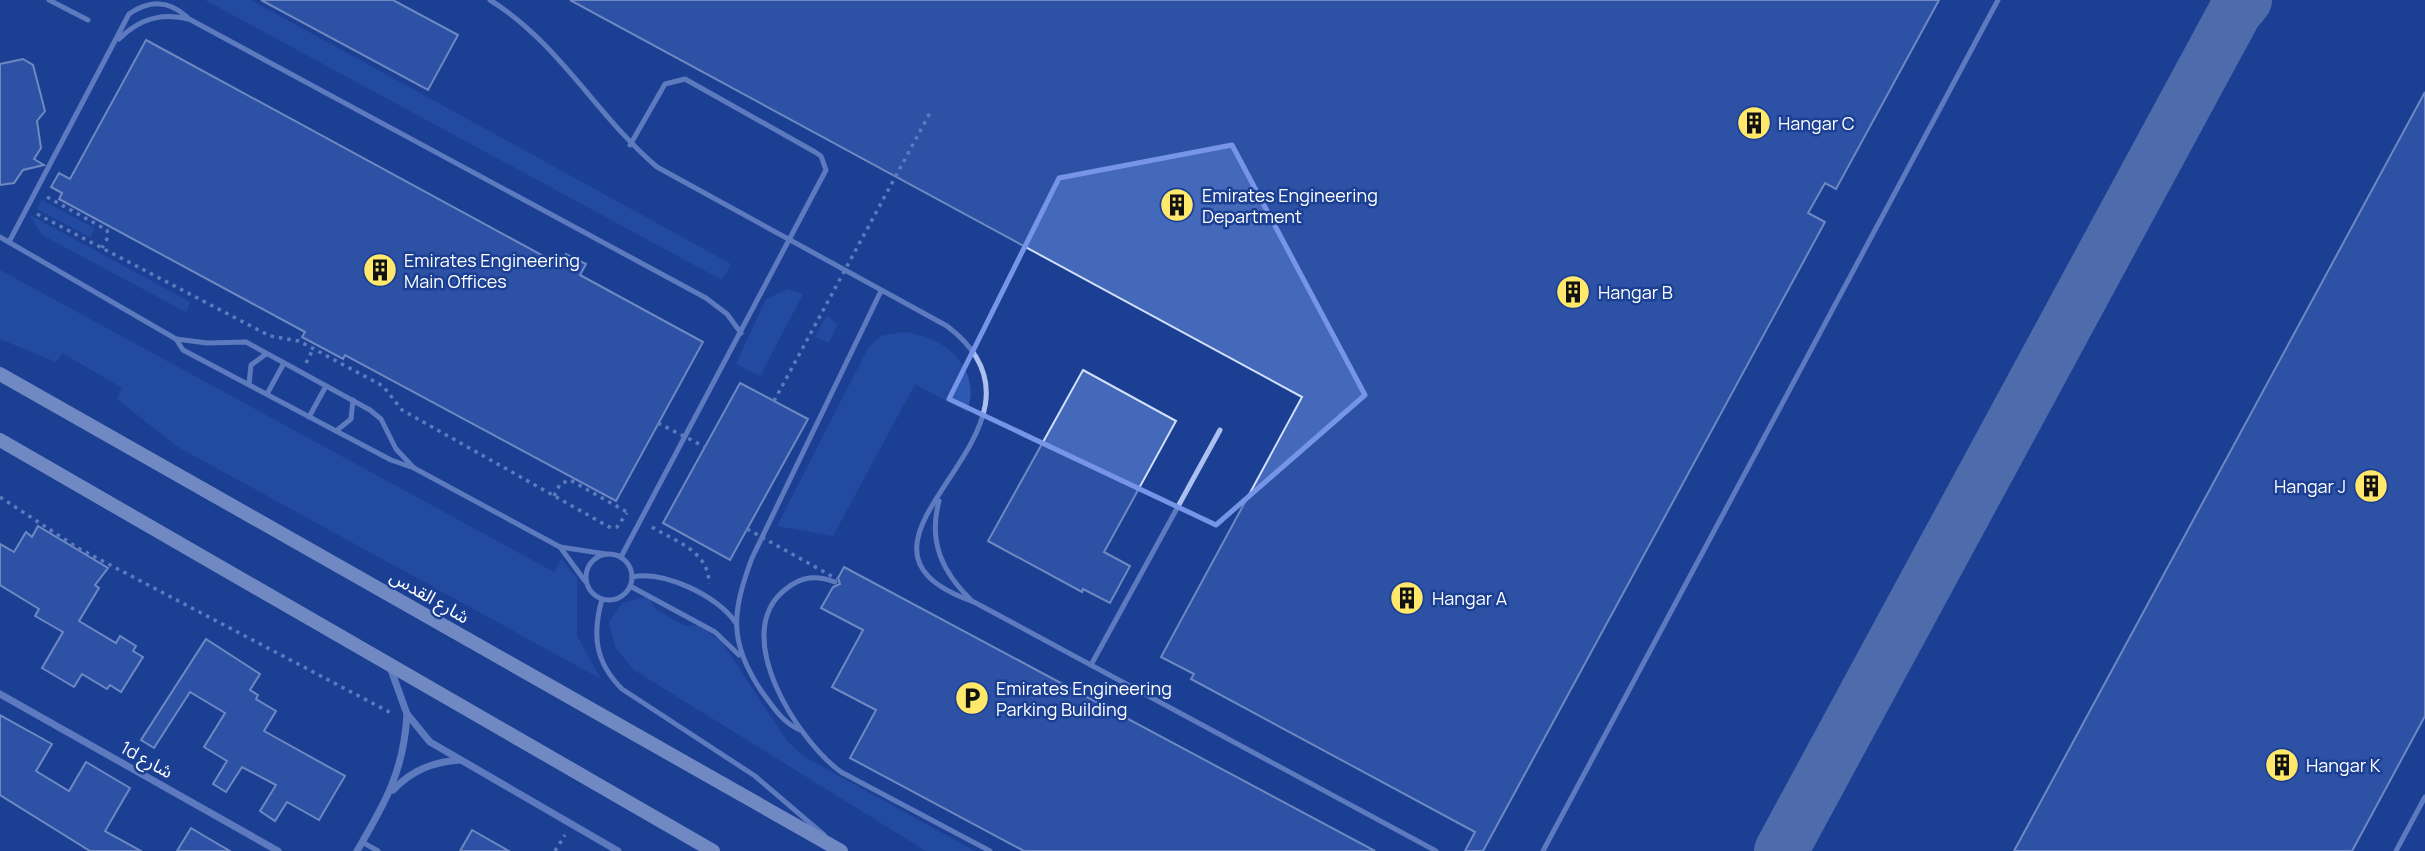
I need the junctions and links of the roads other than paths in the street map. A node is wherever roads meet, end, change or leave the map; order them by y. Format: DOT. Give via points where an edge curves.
graph roads {
  1 [pos="49,0"];
  2 [pos="490,0"];
  3 [pos="1998,0"];
  4 [pos="189,19"];
  5 [pos="88,20"];
  6 [pos="118,39"];
  7 [pos="630,145"];
  8 [pos="0,237"];
  9 [pos="9,242"];
  10 [pos="790,242"];
  11 [pos="881,291"];
  12 [pos="741,333"];
  13 [pos="176,339"];
  14 [pos="266,354"];
  15 [pos="284,363"];
  16 [pos="0,374"];
  17 [pos="249,385"];
  18 [pos="326,386"];
  19 [pos="267,394"];
  20 [pos="353,400"];
  21 [pos="309,417"];
  22 [pos="1220,430"];
  23 [pos="336,431"];
  24 [pos="0,440"];
  25 [pos="414,468"];
  26 [pos="940,498"];
  27 [pos="560,547"];
  28 [pos="606,554"];
  29 [pos="621,557"];
  30 [pos="632,577"];
  31 [pos="836,581"];
  32 [pos="587,584"];
  33 [pos="630,586"];
  34 [pos="602,599"];
  35 [pos="974,602"];
  36 [pos="735,622"];
  37 [pos="743,661"];
  38 [pos="388,663"];
  39 [pos="1091,665"];
  40 [pos="0,694"];
  41 [pos="407,717"];
  42 [pos="800,730"];
  43 [pos="461,760"];
  44 [pos="390,793"];
  45 [pos="2425,797"];
  46 [pos="362,842"];
  47 [pos="278,851"];
  48 [pos="357,851"];
  49 [pos="377,851"];
  50 [pos="618,851"];
  51 [pos="713,851"];
  52 [pos="842,851"];
  53 [pos="989,851"];
  54 [pos="1436,851"];
  55 [pos="1543,851"];
  56 [pos="2396,851"];
  1 -- 5 [label="lane"];
  2 -- 7 [label="lane" via="545,45"];
  3 -- 55 [label="lane"];
  4 -- 6 [label="lane" via="151,18"];
  4 -- 6 [label="lane" via="179,9 153,2 129,14"];
  4 -- 12 [label="lane" via="706,298 727,314"];
  6 -- 9 [label="lane"];
  7 -- 10 [label="lane" via="681,183"];
  7 -- 10 [label="lane" via="665,84 685,79 815,152 826,170"];
  8 -- 9 [label="lane"];
  9 -- 13 [label="lane"];
  10 -- 11 [label="lane"];
  10 -- 12 [label="lane"];
  11 -- 26 [label="lane" via="967,341 986,380 986,407 977,431"];
  11 -- 36 [label="lane" via="752,558"];
  12 -- 29 [label="lane"];
  13 -- 14 [label="lane" via="207,344 239,341"];
  13 -- 17 [label="lane" via="183,350"];
  14 -- 15 [label="lane"];
  14 -- 17 [label="lane" via="251,365"];
  15 -- 18 [label="lane"];
  15 -- 19 [label="lane"];
  16 -- 52 [label="main road, شارع القدس"];
  17 -- 19 [label="lane"];
  18 -- 20 [label="lane"];
  18 -- 21 [label="lane"];
  19 -- 21 [label="lane"];
  20 -- 23 [label="lane" via="351,419"];
  20 -- 25 [label="lane" via="381,419 391,443"];
  21 -- 23 [label="lane"];
  22 -- 39 [label="lane"];
  23 -- 25 [label="lane"];
  24 -- 38 [label="main road"];
  25 -- 27 [label="lane"];
  26 -- 35 [label="lane" via="935,516 937,552 955,585"];
  26 -- 35 [label="lane" via="921,522 918,561 932,583"];
  27 -- 28 [label="lane"];
  27 -- 32 [label="lane"];
  28 -- 29 [label="lane"];
  28 -- 32 [label="lane" via="587,568"];
  29 -- 30 [label="lane"];
  30 -- 33 [label="lane"];
  30 -- 36 [label="lane" via="668,578 721,606"];
  31 -- 42 [label="lane" via="809,577 795,581 769,608 763,625 766,662"];
  32 -- 34 [label="lane"];
  33 -- 34 [label="lane" via="618,597"];
  33 -- 37 [label="lane" via="715,632"];
  34 -- 52 [label="lane" via="595,632 602,664 611,678 755,776"];
  35 -- 39 [label="lane"];
  36 -- 37 [label="lane"];
  37 -- 42 [label="lane" via="779,715"];
  38 -- 41 [label="street"];
  38 -- 51 [label="main road"];
  39 -- 54 [label="lane"];
  40 -- 47 [label="street, 1d شارع"];
  41 -- 43 [label="street" via="430,742"];
  41 -- 44 [label="street" via="403,755"];
  42 -- 53 [label="lane" via="841,772"];
  43 -- 44 [label="street" via="429,765"];
  43 -- 50 [label="street"];
  44 -- 46 [label="street"];
  45 -- 56 [label="lane"];
  46 -- 48 [label="street"];
  46 -- 49 [label="lane"];
}
